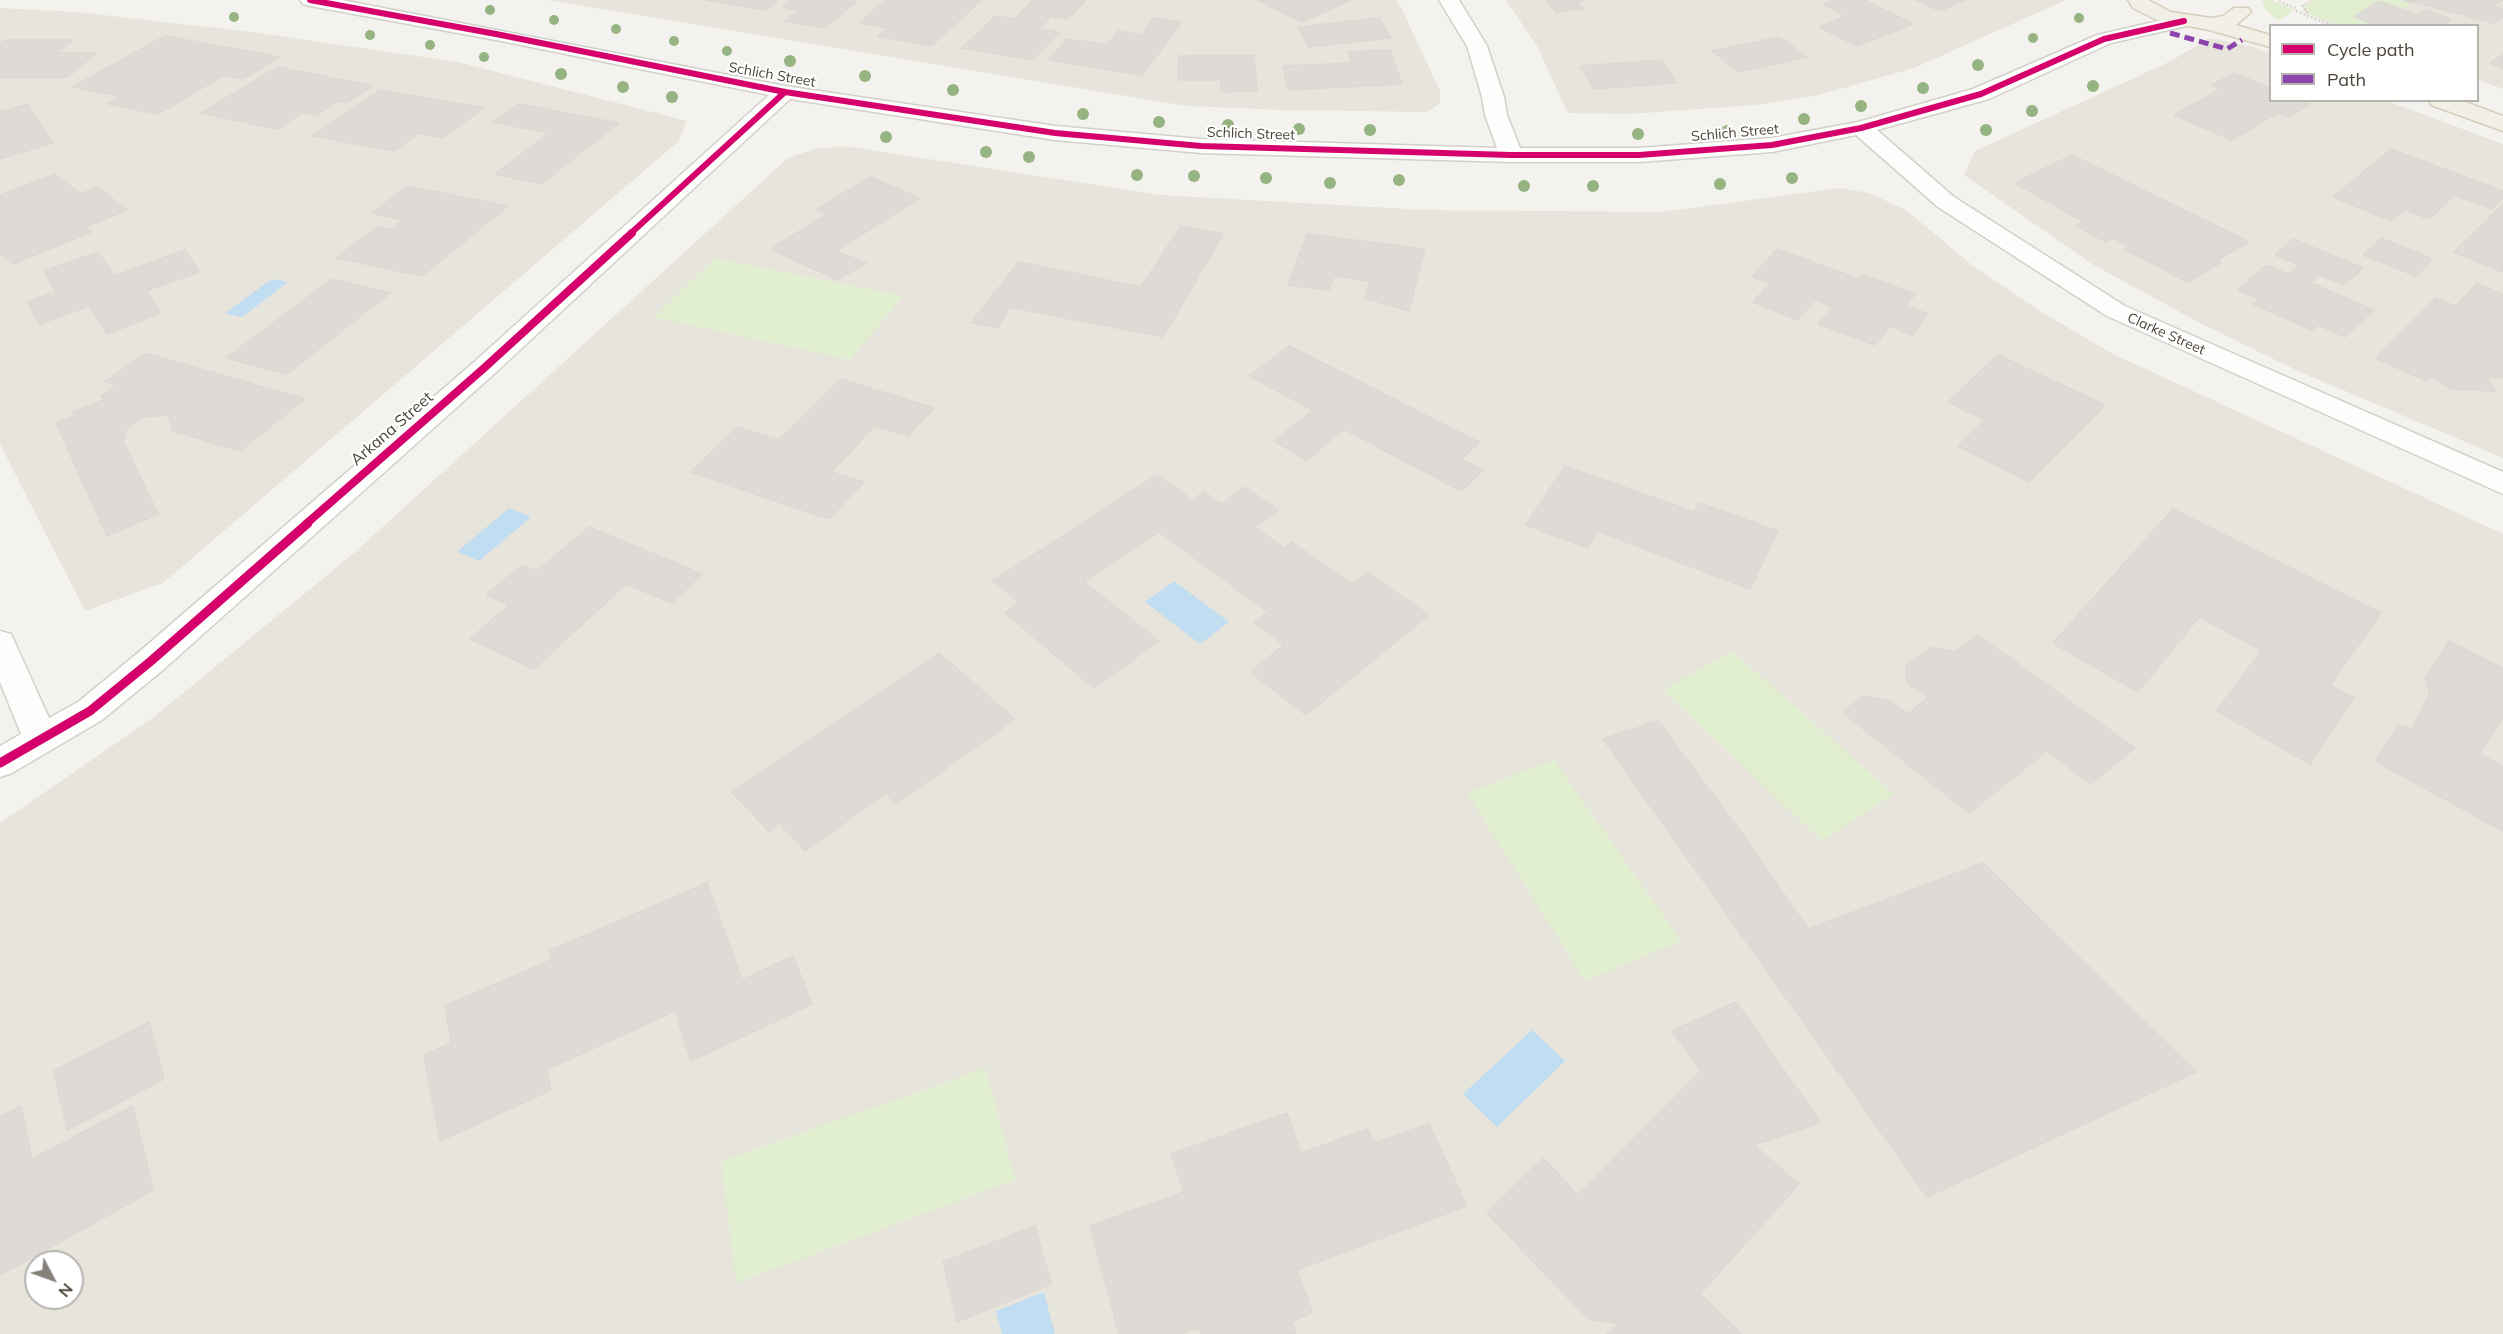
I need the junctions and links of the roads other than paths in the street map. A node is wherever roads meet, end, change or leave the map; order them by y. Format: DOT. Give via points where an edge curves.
graph roads {
  1 [pos="309,0"];
  2 [pos="1449,0"];
  3 [pos="2139,2"];
  4 [pos="2236,3"];
  5 [pos="2184,21"];
  6 [pos="2211,24"];
  7 [pos="2269,28"];
  8 [pos="2104,39"];
  9 [pos="2269,40"];
  10 [pos="785,92"];
  11 [pos="2444,102"];
  12 [pos="2503,124"];
  13 [pos="1861,128"];
  14 [pos="1511,155"];
  15 [pos="2503,484"];
  16 [pos="0,643"];
  17 [pos="41,740"];
  18 [pos="0,763"];
  1 -- 10 [label="street, Schlich Street"];
  2 -- 14 [label="street" via="1478,46"];
  3 -- 5 [label="main road" via="2164,16"];
  3 -- 8 [label="street, Schlich Street"];
  4 -- 6 [label="main road" via="2229,21"];
  4 -- 7 [label="main road"];
  5 -- 6 [label="main road"];
  5 -- 8 [label="street, Schlich Street"];
  6 -- 9 [label="main road"];
  8 -- 13 [label="street, Schlich Street" via="1981,94"];
  10 -- 14 [label="street, Schlich Street" via="1054,133 1201,146"];
  10 -- 17 [label="street, Arkana Street" via="483,369 151,662 90,711"];
  11 -- 12 [label="main road"];
  13 -- 14 [label="street, Schlich Street" via="1772,145 1640,155"];
  13 -- 15 [label="street, Clarke Street" via="1946,202 2116,311"];
  16 -- 17 [label="street"];
  17 -- 18 [label="street, Arkana Street"];
}
